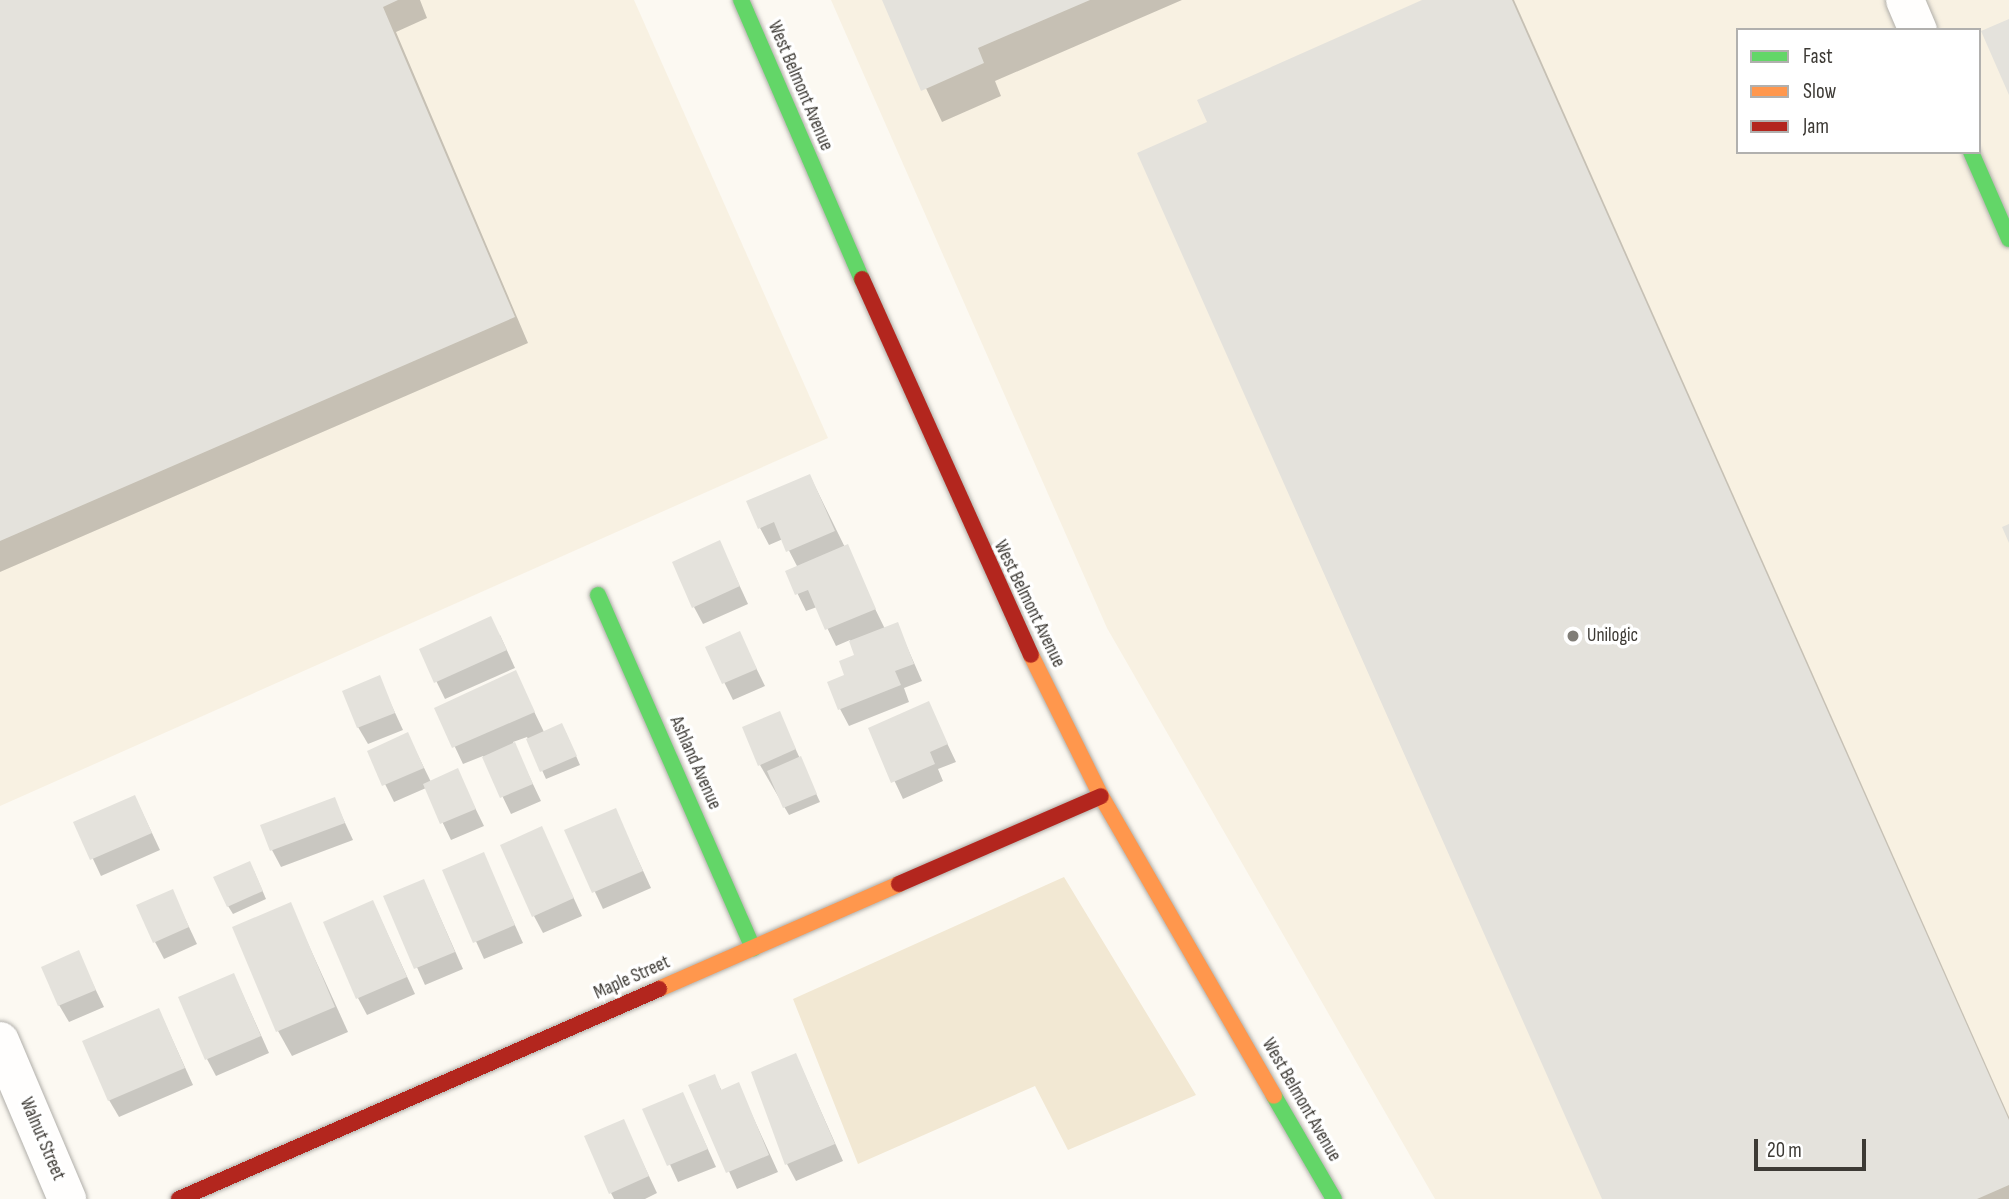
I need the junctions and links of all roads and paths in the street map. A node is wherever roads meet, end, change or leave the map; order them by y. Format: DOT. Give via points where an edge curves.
graph roads {
  1 [pos="741,0"];
  2 [pos="1905,0"];
  3 [pos="1917,28"];
  4 [pos="1972,154"];
  5 [pos="2009,239"];
  6 [pos="598,595"];
  7 [pos="1101,796"];
  8 [pos="753,948"];
  9 [pos="0,1041"];
  10 [pos="67,1199"];
  11 [pos="179,1199"];
  12 [pos="1334,1199"];
  1 -- 7 [label="street, West Belmont Avenue" via="924,429"];
  2 -- 3 [label="street"];
  4 -- 5 [label="street"];
  6 -- 8 [label="street, Ashland Avenue"];
  7 -- 8 [label="street, Maple Street"];
  7 -- 12 [label="street, West Belmont Avenue"];
  8 -- 11 [label="street, Maple Street"];
  9 -- 10 [label="street, Walnut Street"];
}
